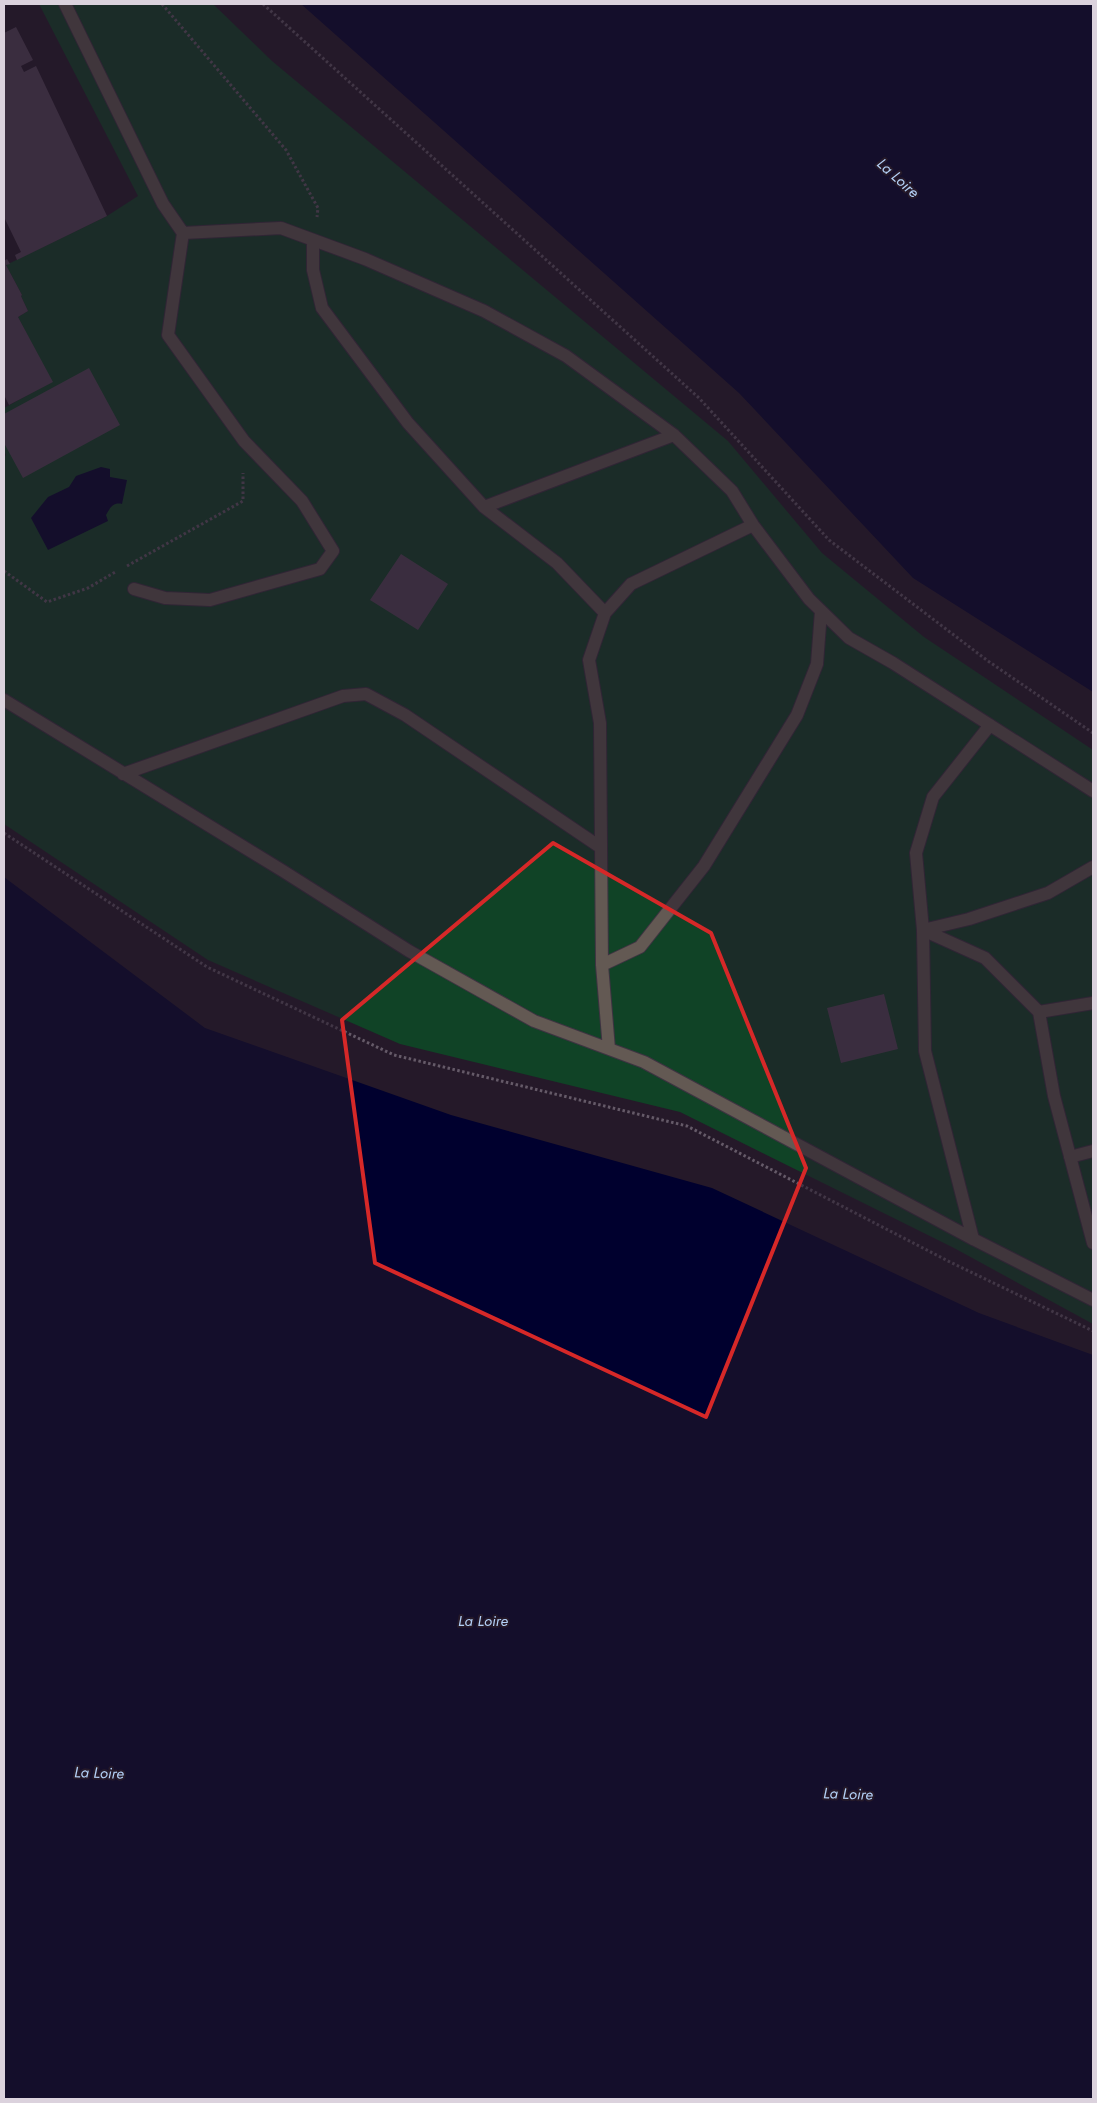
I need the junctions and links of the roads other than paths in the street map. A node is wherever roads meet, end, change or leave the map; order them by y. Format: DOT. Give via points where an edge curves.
graph roads {
  1 [pos="64,4"];
  2 [pos="183,234"];
  3 [pos="313,240"];
  4 [pos="674,436"];
  5 [pos="484,507"];
  6 [pos="753,525"];
  7 [pos="134,590"];
  8 [pos="821,611"];
  9 [pos="605,613"];
  10 [pos="4,700"];
  11 [pos="990,725"];
  12 [pos="123,774"];
  13 [pos="1093,791"];
  14 [pos="600,847"];
  15 [pos="1093,867"];
  16 [pos="923,930"];
  17 [pos="602,965"];
  18 [pos="1093,1003"];
  19 [pos="1040,1012"];
  20 [pos="609,1049"];
  21 [pos="1093,1151"];
  22 [pos="1070,1157"];
  23 [pos="973,1239"];
  24 [pos="1093,1243"];
  25 [pos="1093,1300"];
  1 -- 2 [label="lane" via="162,204"];
  2 -- 3 [label="lane" via="281,228"];
  2 -- 7 [label="lane" via="168,335 244,441 302,501 333,551 320,569 210,600 165,598"];
  3 -- 4 [label="lane" via="484,311 566,356"];
  3 -- 5 [label="lane" via="313,270 322,308 408,423"];
  4 -- 5 [label="lane"];
  4 -- 6 [label="lane" via="732,491"];
  5 -- 9 [label="lane" via="557,563"];
  6 -- 8 [label="lane"];
  6 -- 9 [label="lane" via="631,584"];
  8 -- 11 [label="lane" via="849,638"];
  8 -- 17 [label="lane" via="817,664 797,715 709,857 640,947"];
  9 -- 14 [label="lane" via="589,660 600,723"];
  10 -- 12 [label="lane"];
  11 -- 13 [label="lane"];
  11 -- 16 [label="lane" via="933,797 916,853"];
  12 -- 14 [label="lane" via="343,696 366,694 446,741"];
  12 -- 20 [label="lane" via="409,952 534,1021"];
  14 -- 17 [label="lane"];
  15 -- 16 [label="lane" via="1048,892 969,919"];
  16 -- 19 [label="lane" via="986,958"];
  16 -- 23 [label="lane" via="925,1051"];
  17 -- 20 [label="lane"];
  18 -- 19 [label="lane"];
  19 -- 22 [label="lane" via="1054,1096"];
  20 -- 23 [label="lane" via="644,1062"];
  21 -- 22 [label="lane"];
  22 -- 24 [label="lane"];
  23 -- 25 [label="lane"];
}
